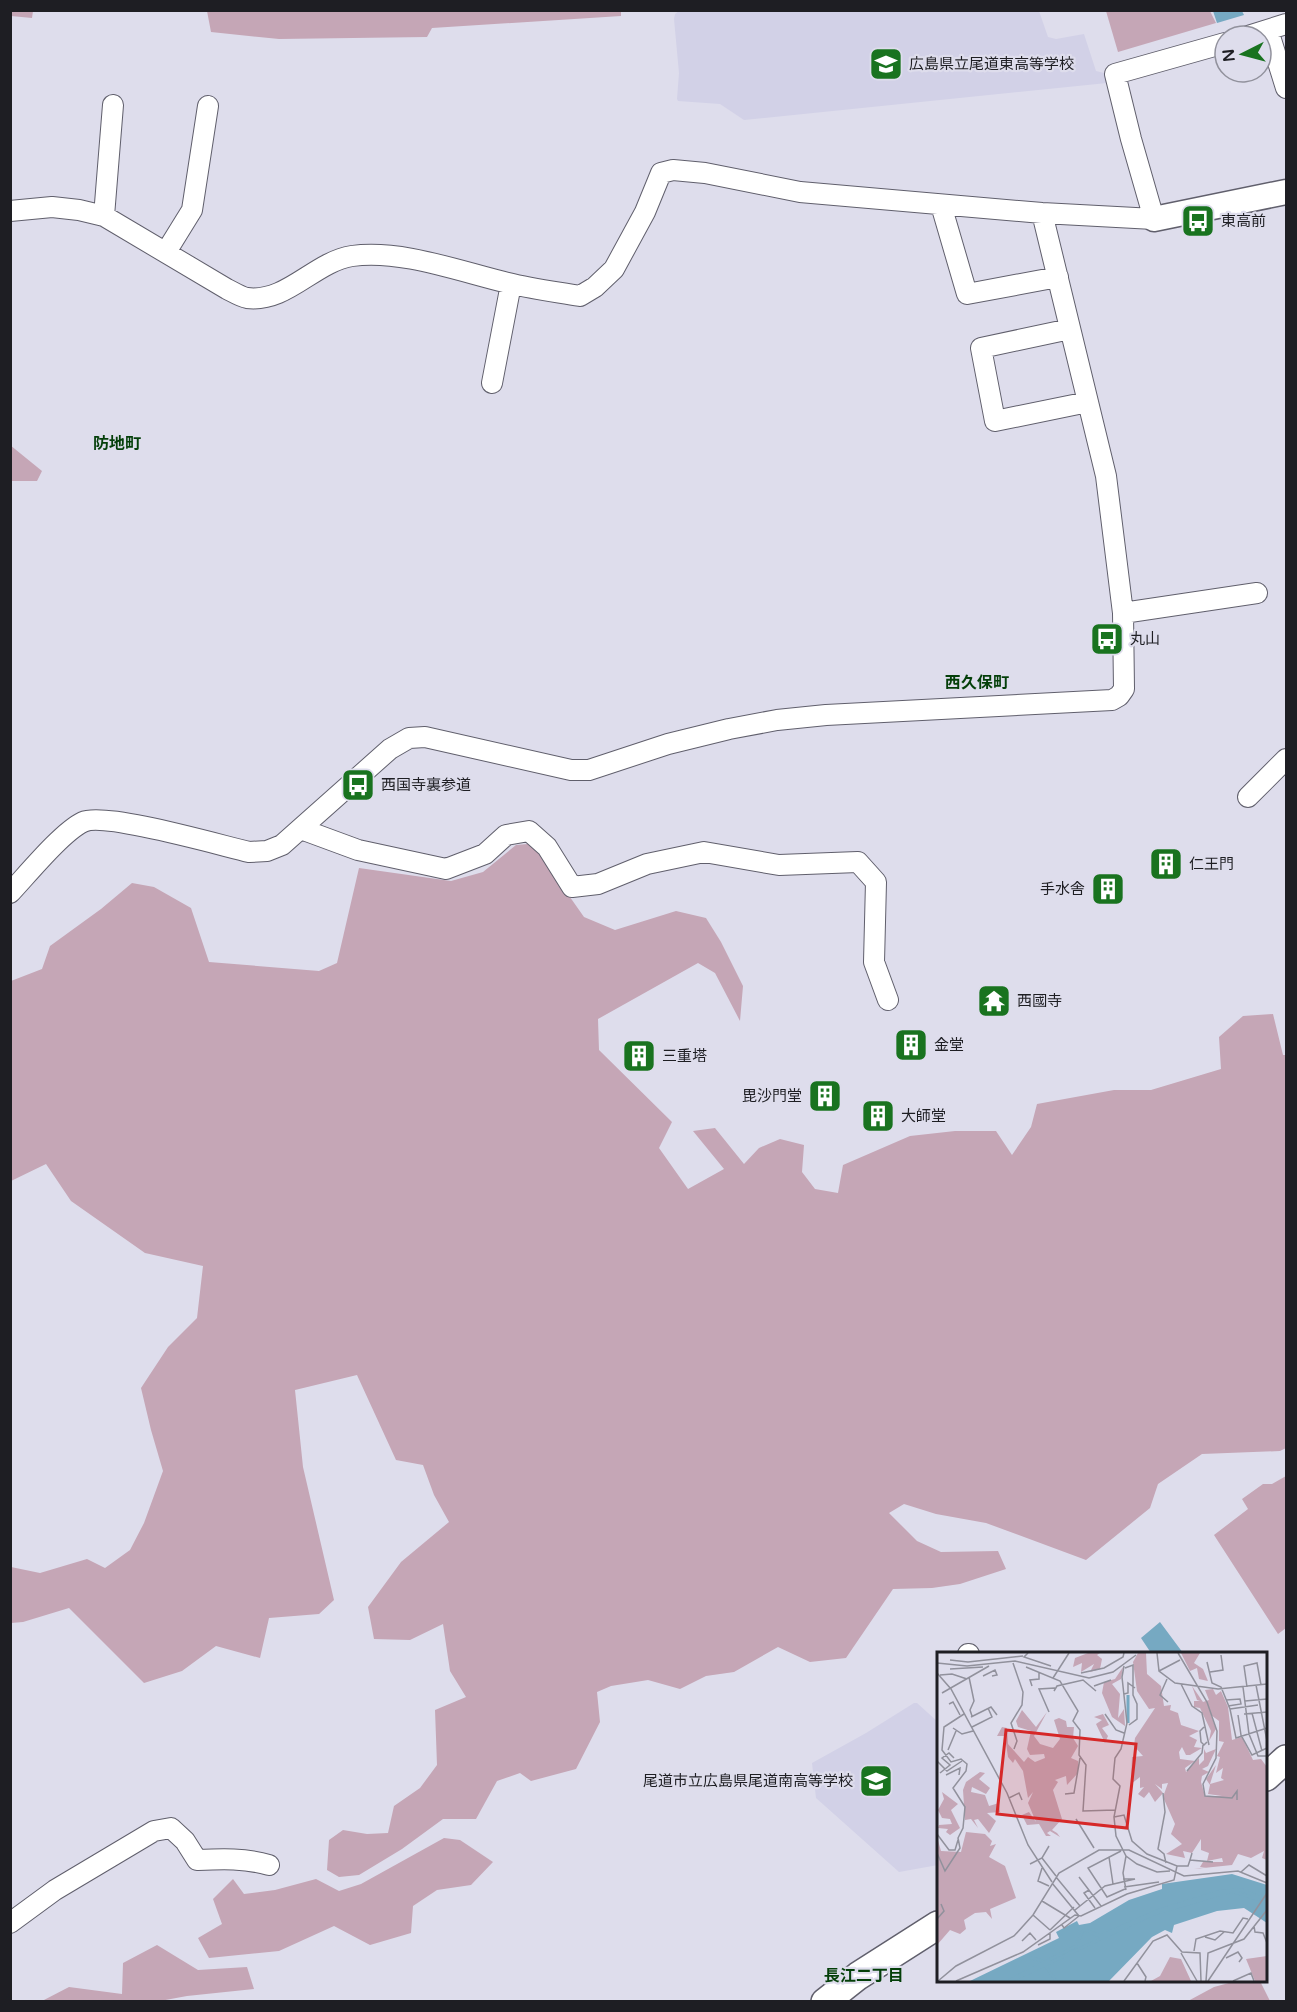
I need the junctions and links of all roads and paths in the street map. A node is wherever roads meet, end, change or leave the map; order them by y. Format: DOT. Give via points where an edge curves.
graph roads {
  1 [pos="1277,27"];
  2 [pos="1213,46"];
  3 [pos="1287,88"];
  4 [pos="113,105"];
  5 [pos="208,106"];
  6 [pos="1287,192"];
  7 [pos="941,205"];
  8 [pos="10,211"];
  9 [pos="1042,213"];
  10 [pos="104,216"];
  11 [pos="1154,219"];
  12 [pos="166,252"];
  13 [pos="1058,277"];
  14 [pos="510,284"];
  15 [pos="1070,329"];
  16 [pos="492,383"];
  17 [pos="1088,402"];
  18 [pos="1257,593"];
  19 [pos="1123,613"];
  20 [pos="1287,759"];
  21 [pos="1248,798"];
  22 [pos="301,829"];
  23 [pos="10,893"];
  24 [pos="888,1000"];
  25 [pos="1287,1759"];
  26 [pos="1267,1776"];
  27 [pos="269,1865"];
  28 [pos="10,1923"];
  29 [pos="937,1925"];
  30 [pos="825,2001"];
  1 -- 3 [label="street"];
  2 -- 11 [label="street" via="1115,74"];
  4 -- 10 [label="street"];
  5 -- 12 [label="street" via="192,210"];
  6 -- 11 [label="street"];
  7 -- 9 [label="street"];
  7 -- 13 [label="street" via="967,294"];
  7 -- 14 [label="street" via="800,192 673,170 661,173 614,269 595,287 580,296"];
  8 -- 10 [label="street" via="52,207"];
  9 -- 11 [label="street"];
  9 -- 13 [label="street"];
  10 -- 12 [label="street"];
  12 -- 14 [label="street" via="246,298 273,297 324,266 351,256 395,256"];
  13 -- 15 [label="street"];
  14 -- 16 [label="street"];
  15 -- 17 [label="street"];
  15 -- 17 [label="street" via="981,348 994,421"];
  17 -- 19 [label="street" via="1106,476"];
  18 -- 19 [label="street"];
  19 -- 22 [label="street" via="1124,689 1112,700 826,714 777,720 668,744 590,770 571,770 425,737 410,738 385,753"];
  20 -- 21 [label="street"];
  22 -- 23 [label="street" via="282,845 249,852 127,823 97,819 82,822"];
  22 -- 24 [label="street" via="358,850 446,869 485,854 506,834 530,831 547,847 572,887 598,884 647,864 704,852 779,865 858,862 876,882 874,962"];
  25 -- 26 [label="main road"];
  27 -- 28 [label="street" via="231,1858 197,1860 171,1828 154,1831 55,1890"];
  29 -- 30 [label="main road"];
}
